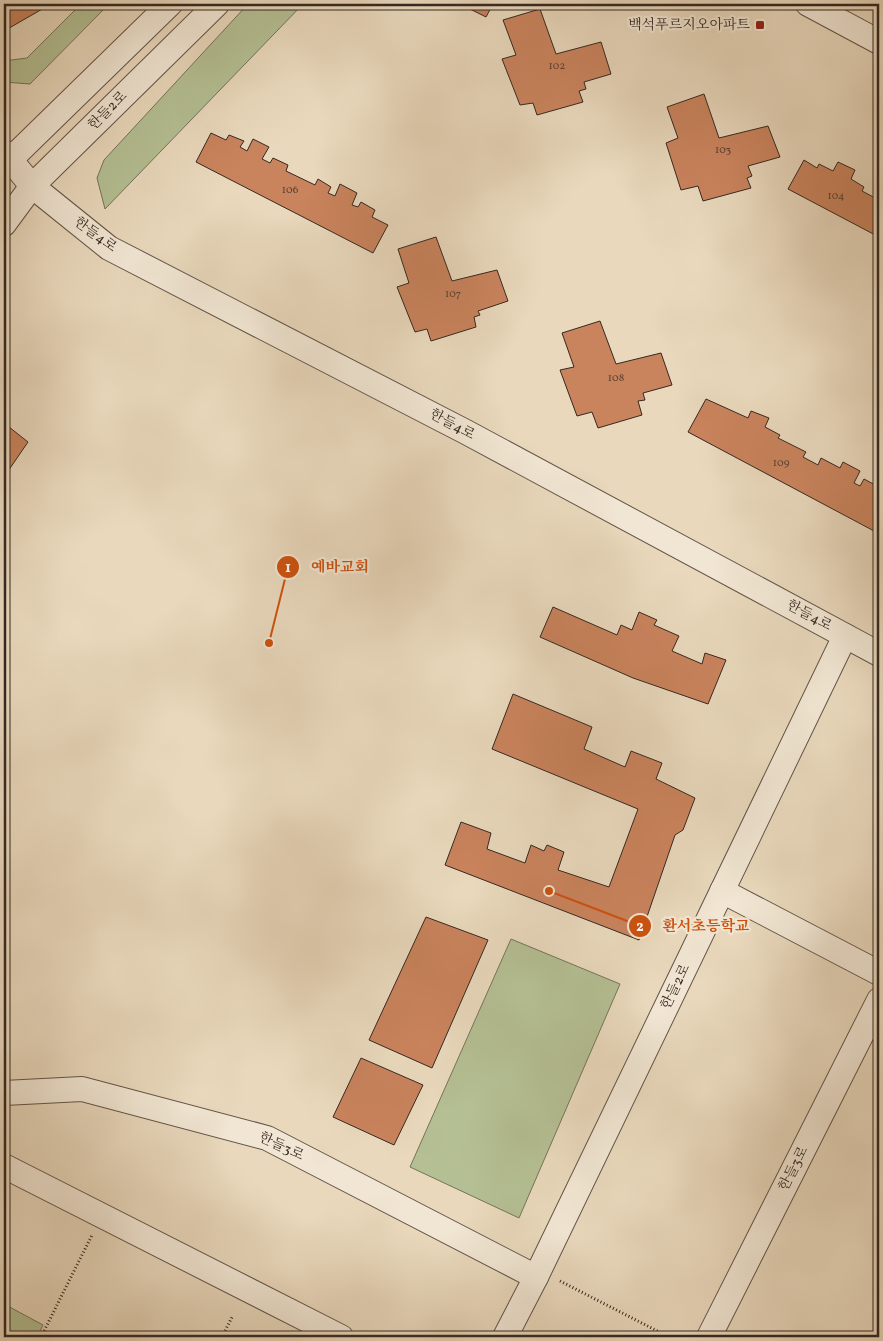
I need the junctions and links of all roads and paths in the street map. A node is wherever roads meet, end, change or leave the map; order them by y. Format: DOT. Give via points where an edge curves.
graph roads {
  1 [pos="170,4"];
  2 [pos="217,4"];
  3 [pos="808,4"];
  4 [pos="879,42"];
  5 [pos="6,160"];
  6 [pos="32,186"];
  7 [pos="4,224"];
  8 [pos="845,636"];
  9 [pos="879,654"];
  10 [pos="722,891"];
  11 [pos="879,973"];
  12 [pos="879,1000"];
  13 [pos="4,1093"];
  14 [pos="4,1166"];
  15 [pos="102,1217"];
  16 [pos="537,1274"];
  17 [pos="232,1317"];
  18 [pos="40,1337"];
  19 [pos="222,1337"];
  20 [pos="341,1337"];
  21 [pos="505,1337"];
  22 [pos="669,1337"];
  23 [pos="709,1337"];
  1 -- 5 [label="street"];
  2 -- 6 [label="street, 한들2로"];
  3 -- 4 [label="street"];
  5 -- 6 [label="street, 한들4로"];
  6 -- 7 [label="street, 한들2로"];
  6 -- 8 [label="street, 한들4로" via="109,248 466,432"];
  8 -- 9 [label="street, 한들4로"];
  8 -- 10 [label="street, 한들2로"];
  10 -- 11 [label="street"];
  10 -- 16 [label="street, 한들2로"];
  12 -- 23 [label="street, 한들3로"];
  13 -- 16 [label="street, 한들3로" via="82,1089 267,1138"];
  14 -- 15 [label="street"];
  15 -- 18 [label="path"];
  15 -- 20 [label="street"];
  16 -- 21 [label="street, 한들2로"];
  16 -- 22 [label="path"];
  17 -- 19 [label="path"];
}
